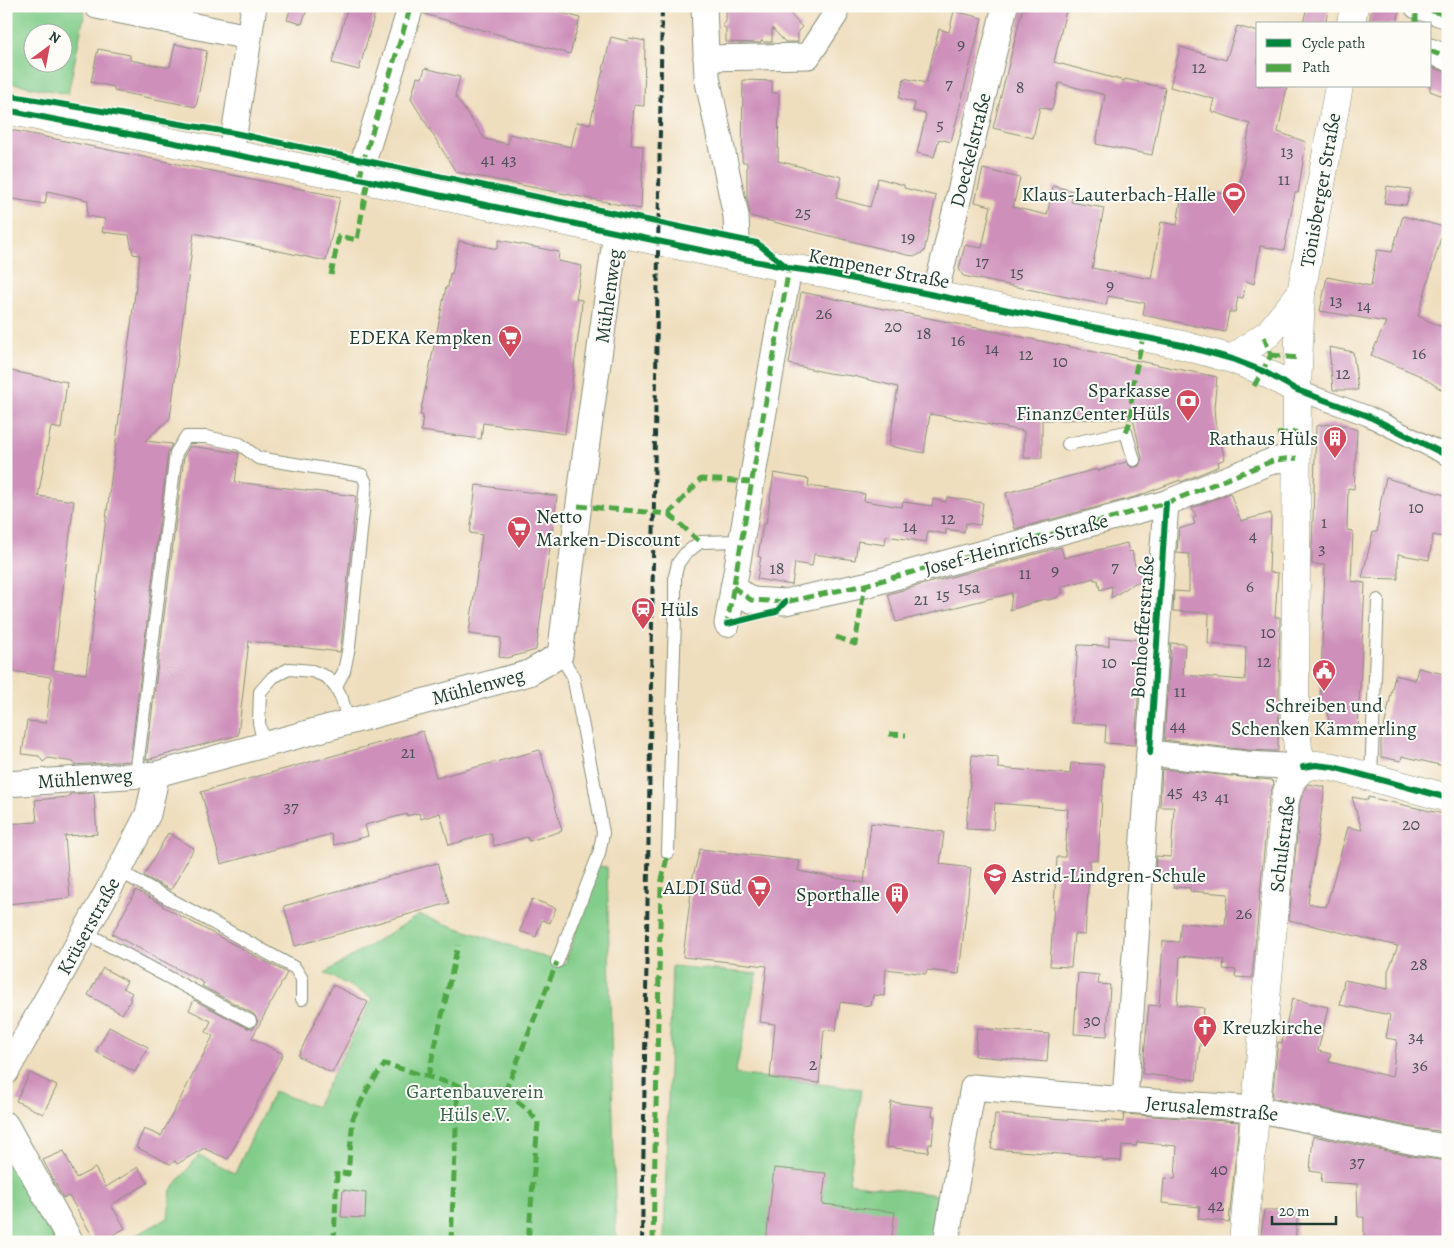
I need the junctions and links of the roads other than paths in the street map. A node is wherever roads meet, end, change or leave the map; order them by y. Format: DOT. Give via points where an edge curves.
graph roads {
  1 [pos="96,6"];
  2 [pos="254,6"];
  3 [pos="411,6"];
  4 [pos="704,6"];
  5 [pos="836,6"];
  6 [pos="1005,6"];
  7 [pos="1354,6"];
  8 [pos="1416,6"];
  9 [pos="1448,16"];
  10 [pos="1351,22"];
  11 [pos="1416,22"];
  12 [pos="248,37"];
  13 [pos="1432,52"];
  14 [pos="706,58"];
  15 [pos="1448,58"];
  16 [pos="1339,88"];
  17 [pos="6,110"];
  18 [pos="231,154"];
  19 [pos="360,178"];
  20 [pos="616,233"];
  21 [pos="734,257"];
  22 [pos="789,268"];
  23 [pos="1301,293"];
  24 [pos="935,295"];
  25 [pos="1232,359"];
  26 [pos="1297,390"];
  27 [pos="1068,444"];
  28 [pos="1448,456"];
  29 [pos="1297,458"];
  30 [pos="1134,460"];
  31 [pos="1155,501"];
  32 [pos="740,541"];
  33 [pos="733,587"];
  34 [pos="1378,600"];
  35 [pos="727,624"];
  36 [pos="560,655"];
  37 [pos="336,686"];
  38 [pos="348,721"];
  39 [pos="264,744"];
  40 [pos="1150,753"];
  41 [pos="1303,767"];
  42 [pos="146,774"];
  43 [pos="1371,777"];
  44 [pos="6,784"];
  45 [pos="1448,798"];
  46 [pos="668,853"];
  47 [pos="119,871"];
  48 [pos="84,932"];
  49 [pos="557,962"];
  50 [pos="302,999"];
  51 [pos="250,1021"];
  52 [pos="6,1072"];
  53 [pos="1125,1100"];
  54 [pos="1256,1108"];
  55 [pos="6,1125"];
  56 [pos="1448,1147"];
  57 [pos="71,1242"];
  58 [pos="946,1242"];
  59 [pos="1243,1242"];
  1 -- 12 [label="street"];
  2 -- 12 [label="street"];
  3 -- 19 [label="street"];
  4 -- 14 [label="street"];
  5 -- 14 [label="street" via="835,15 808,56"];
  6 -- 24 [label="street, Doeckelstraße"];
  7 -- 10 [label="street"];
  8 -- 9 [label="street"];
  8 -- 11 [label="street"];
  12 -- 18 [label="street"];
  13 -- 15 [label="street"];
  14 -- 21 [label="street" via="707,77 736,216"];
  16 -- 23 [label="street, Tönisberger Straße"];
  17 -- 18 [label="street, Kempener Straße"];
  18 -- 19 [label="street, Kempener Straße"];
  19 -- 20 [label="street, Kempener Straße"];
  20 -- 21 [label="street, Kempener Straße"];
  20 -- 36 [label="street, Mühlenweg"];
  21 -- 22 [label="street, Kempener Straße"];
  22 -- 24 [label="street, Kempener Straße"];
  22 -- 32 [label="street"];
  23 -- 25 [label="street, Tönisberger Straße" via="1269,333"];
  23 -- 26 [label="street, Tönisberger Straße"];
  24 -- 25 [label="street, Kempener Straße" via="1182,345"];
  25 -- 26 [label="street, Kempener Straße" via="1263,371"];
  26 -- 28 [label="street" via="1368,416"];
  26 -- 29 [label="street"];
  27 -- 30 [label="lane" via="1126,432"];
  29 -- 31 [label="street, Josef-Heinrichs-Straße" via="1275,460"];
  29 -- 41 [label="street" via="1295,720"];
  31 -- 33 [label="street, Josef-Heinrichs-Straße" via="875,582 785,602 751,600"];
  31 -- 40 [label="street, Bonhoefferstraße"];
  32 -- 33 [label="street"];
  32 -- 46 [label="lane" via="700,542 678,563 675,576"];
  33 -- 35 [label="street"];
  34 -- 43 [label="lane"];
  36 -- 38 [label="street, Mühlenweg" via="529,673"];
  36 -- 49 [label="lane" via="572,676 603,833 599,854"];
  37 -- 38 [label="lane"];
  37 -- 39 [label="lane" via="328,677 312,671 289,669 273,677 260,692 259,723"];
  37 -- 42 [label="lane" via="344,671 350,646 366,483 362,475 258,458 240,444 206,437 186,437 176,453"];
  38 -- 39 [label="street, Mühlenweg"];
  39 -- 42 [label="street, Mühlenweg"];
  40 -- 41 [label="street"];
  40 -- 53 [label="street, Bonhoefferstraße"];
  41 -- 43 [label="street" via="1333,767"];
  41 -- 54 [label="street, Schulstraße" via="1291,780 1285,799"];
  42 -- 44 [label="street, Mühlenweg"];
  42 -- 47 [label="street, Krüserstraße" via="148,814"];
  43 -- 45 [label="street"];
  47 -- 48 [label="street, Krüserstraße"];
  47 -- 50 [label="lane" via="295,968 302,979"];
  48 -- 51 [label="lane"];
  48 -- 52 [label="street, Krüserstraße"];
  53 -- 54 [label="street, Jerusalemstraße"];
  53 -- 58 [label="street, Jerusalemstraße" via="973,1087"];
  54 -- 56 [label="street, Jerusalemstraße"];
  54 -- 59 [label="street, Schulstraße"];
  55 -- 57 [label="street"];
}
